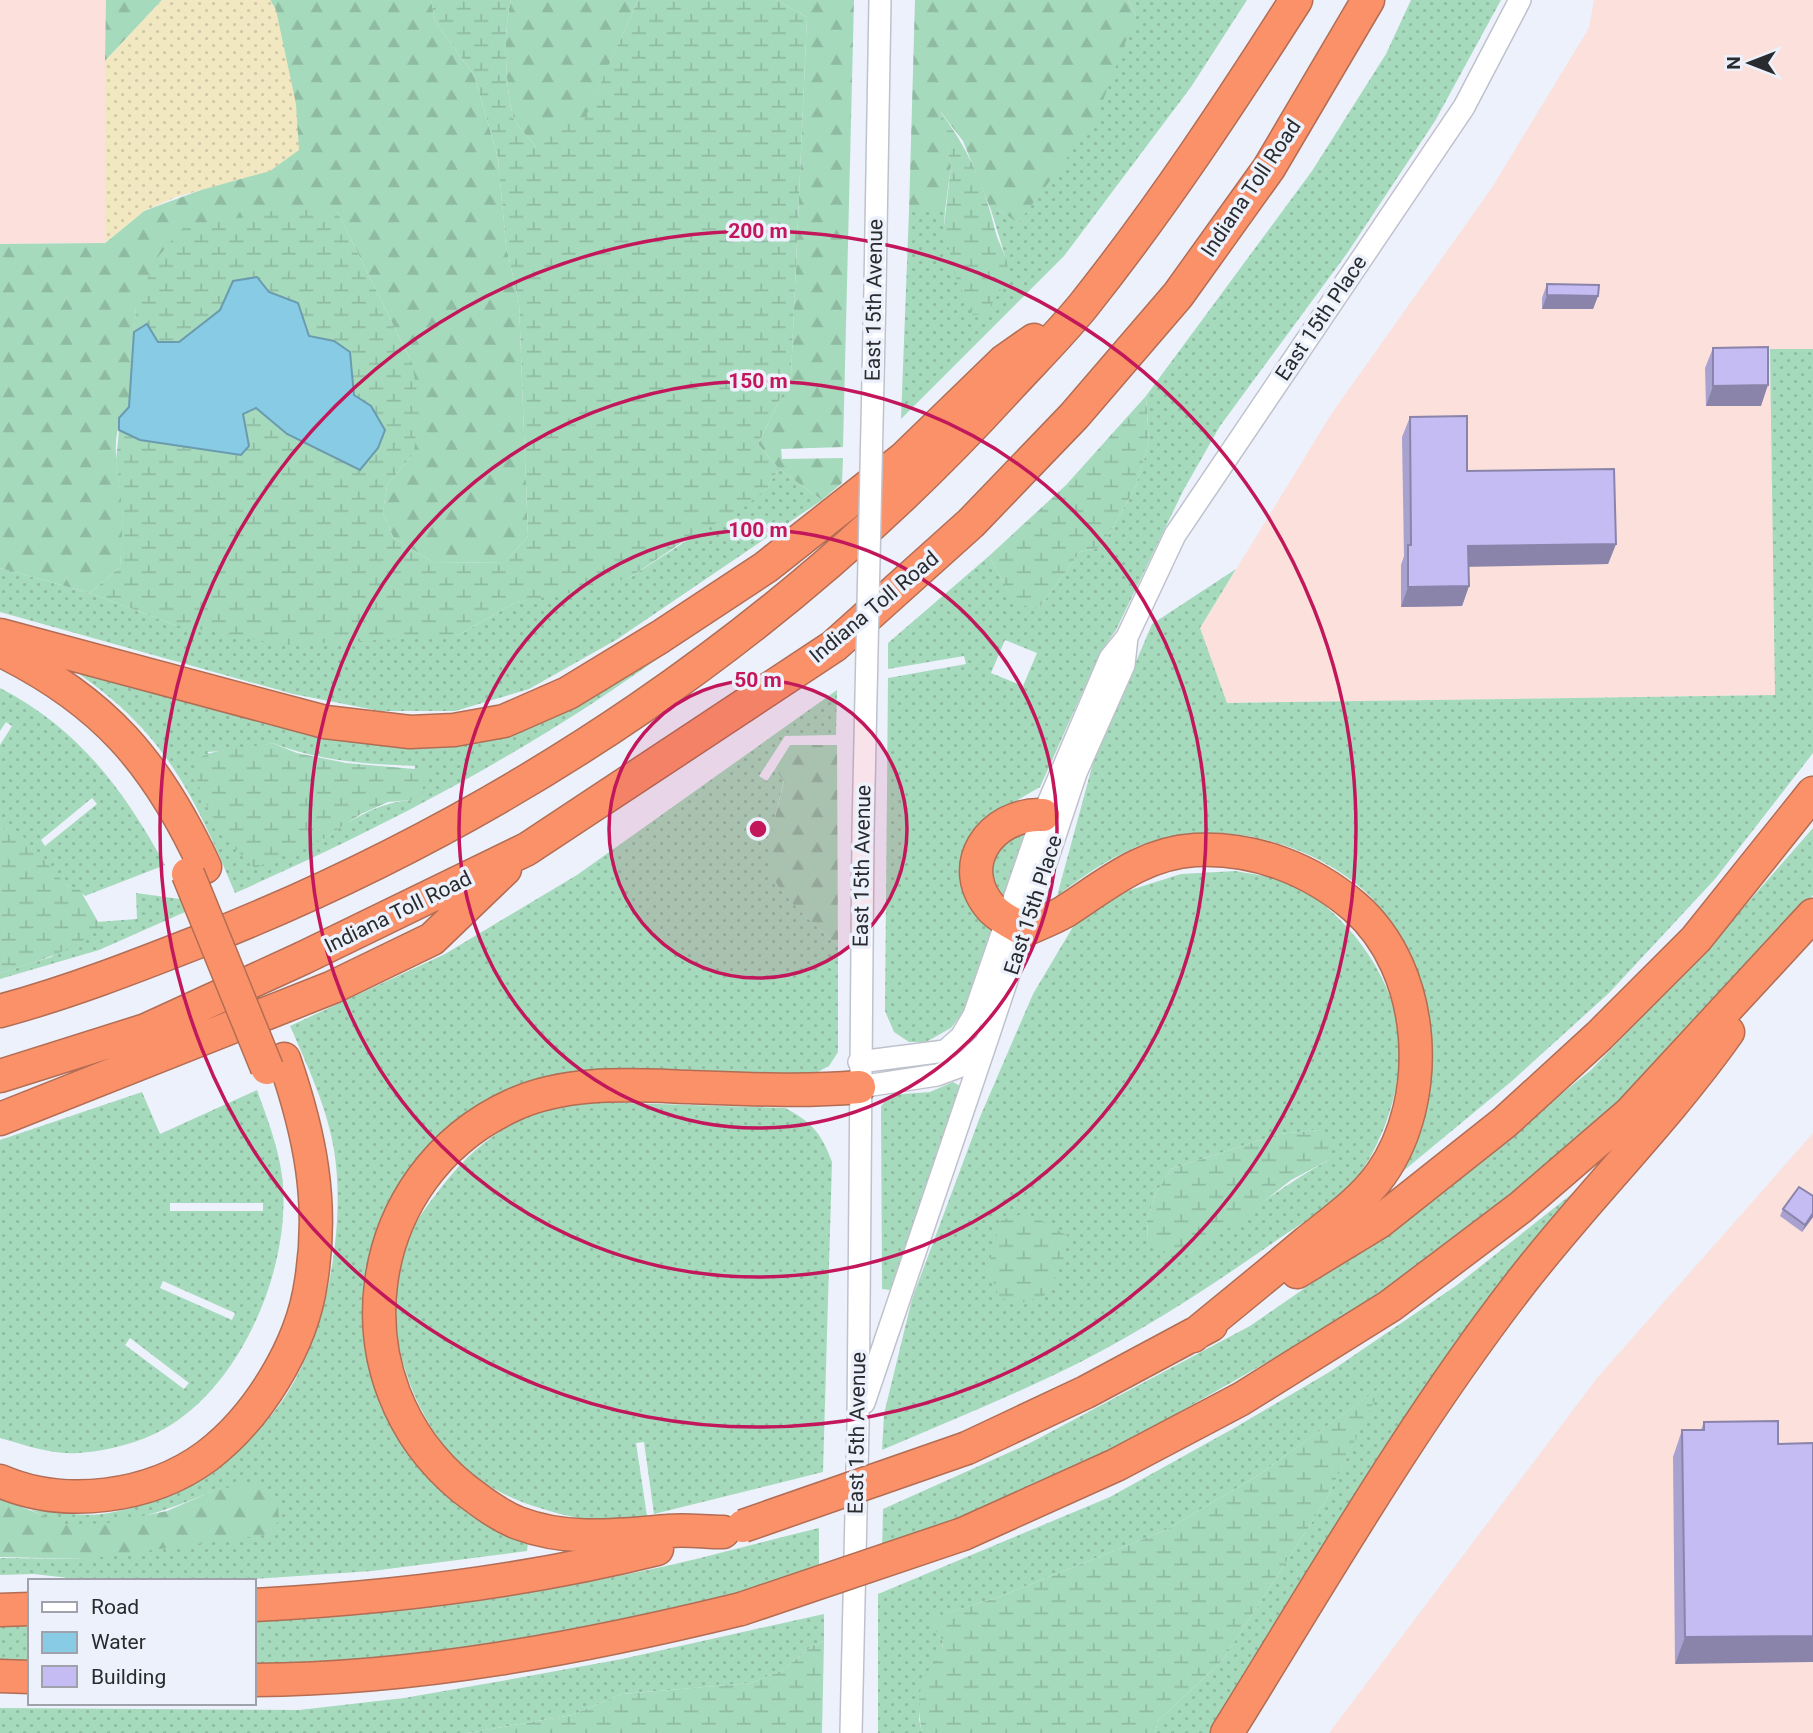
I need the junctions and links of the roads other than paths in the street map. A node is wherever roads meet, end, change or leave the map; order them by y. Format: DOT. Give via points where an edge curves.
graph roads {
  1 [pos="880,0"];
  2 [pos="1296,0"];
  3 [pos="1368,0"];
  4 [pos="1520,0"];
  5 [pos="1082,308"];
  6 [pos="0,635"];
  7 [pos="1127,637"];
  8 [pos="0,650"];
  9 [pos="0,668"];
  10 [pos="1813,793"];
  11 [pos="1043,815"];
  12 [pos="527,849"];
  13 [pos="197,871"];
  14 [pos="1809,921"];
  15 [pos="1016,925"];
  16 [pos="0,1011"];
  17 [pos="986,1043"];
  18 [pos="275,1064"];
  19 [pos="859,1075"];
  20 [pos="0,1076"];
  21 [pos="0,1119"];
  22 [pos="1193,1336"];
  23 [pos="858,1425"];
  24 [pos="0,1460"];
  25 [pos="0,1481"];
  26 [pos="733,1529"];
  27 [pos="256,1605"];
  28 [pos="28,1609"];
  29 [pos="0,1610"];
  30 [pos="0,1676"];
  31 [pos="28,1677"];
  32 [pos="256,1680"];
  33 [pos="851,1733"];
  34 [pos="1227,1733"];
  1 -- 19 [label="street, East 15th Avenue, bridge"];
  2 -- 5 [label="highway" via="1197,155"];
  3 -- 12 [label="highway, Indiana Toll Road" via="1269,168 1178,295 1074,416 971,523 834,646"];
  4 -- 7 [label="street, East 15th Place" via="1464,107 1175,535"];
  5 -- 6 [label="highway" via="1004,361 904,458 766,567 568,693 504,721 410,732 325,722"];
  5 -- 16 [label="highway" via="947,455 816,576 610,731 523,785 370,868 122,972"];
  7 -- 11 [label="street, East 15th Place" via="1110,658"];
  7 -- 15 [label="street, East 15th Place" via="1124,665"];
  8 -- 13 [label="highway" via="44,671 114,728 163,786"];
  9 -- 13 [label="highway" via="104,745 146,796"];
  10 -- 22 [label="highway" via="1696,939 1505,1122 1379,1222"];
  11 -- 15 [label="street, East 15th Place"];
  11 -- 15 [label="highway" via="1020,817 998,827 980,853 979,884 994,912"];
  12 -- 20 [label="highway, Indiana Toll Road" via="146,1030"];
  12 -- 21 [label="highway" via="432,939 321,993"];
  13 -- 18 [label="highway"];
  14 -- 32 [label="highway, bridge" via="1630,1113 1521,1207 1390,1306 1218,1411 1116,1465 963,1534 741,1609 621,1638 478,1662 314,1679"];
  14 -- 34 [label="highway" via="1704,1066 1582,1207 1468,1354"];
  15 -- 17 [label="street, East 15th Place"];
  15 -- 19 [label="street, East 15th Place" via="974,1015 953,1044 945,1051"];
  15 -- 22 [label="highway" via="1062,913 1105,881 1141,862 1193,850 1238,851 1283,863 1357,908 1387,947 1410,999 1417,1051 1414,1097 1401,1139 1380,1175 1341,1214"];
  17 -- 19 [label="street, East 15th Place" via="961,1066 937,1075"];
  17 -- 23 [label="street"];
  18 -- 24 [label="highway" via="295,1155 299,1198 291,1282 255,1370 198,1439 121,1474 41,1474"];
  18 -- 25 [label="highway" via="312,1152 317,1195 311,1285 271,1383 240,1425 206,1456 165,1479 123,1493 81,1496 40,1494"];
  19 -- 23 [label="street, East 15th Avenue"];
  19 -- 26 [label="highway" via="811,1092 597,1086 514,1104 474,1127 441,1155 393,1227 382,1269 379,1313 383,1356 394,1399 414,1436 444,1472 484,1504 517,1522 552,1533 624,1537 671,1530"];
  22 -- 26 [label="highway, bridge" via="967,1448"];
  23 -- 33 [label="street, East 15th Avenue"];
  26 -- 27 [label="highway" via="519,1579 380,1597"];
  28 -- 29 [label="highway"];
  30 -- 31 [label="highway"];
}
